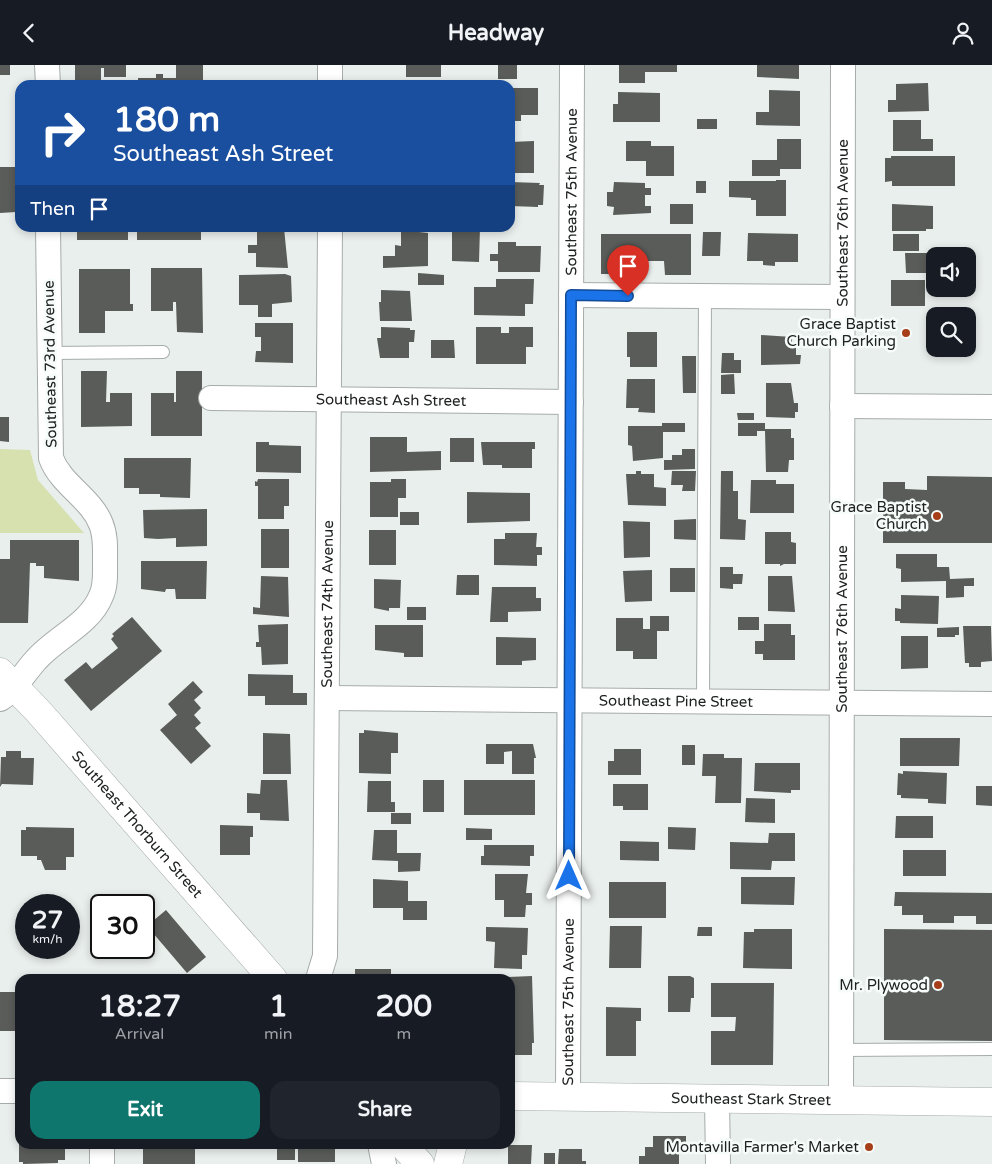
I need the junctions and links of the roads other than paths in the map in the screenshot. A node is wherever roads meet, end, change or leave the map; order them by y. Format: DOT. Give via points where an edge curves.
graph roads {
  1 [pos="47,65"];
  2 [pos="330,65"];
  3 [pos="572,65"];
  4 [pos="843,65"];
  5 [pos="48,80"];
  6 [pos="330,80"];
  7 [pos="48,232"];
  8 [pos="330,232"];
  9 [pos="571,295"];
  10 [pos="705,296"];
  11 [pos="842,297"];
  12 [pos="163,352"];
  13 [pos="49,353"];
  14 [pos="211,397"];
  15 [pos="330,398"];
  16 [pos="572,402"];
  17 [pos="842,406"];
  18 [pos="992,407"];
  19 [pos="5,686"];
  20 [pos="328,698"];
  21 [pos="570,700"];
  22 [pos="703,701"];
  23 [pos="842,702"];
  24 [pos="992,704"];
  25 [pos="268,974"];
  26 [pos="319,974"];
  27 [pos="992,1049"];
  28 [pos="841,1050"];
  29 [pos="0,1091"];
  30 [pos="15,1091"];
  31 [pos="515,1097"];
  32 [pos="568,1098"];
  33 [pos="716,1099"];
  34 [pos="841,1101"];
  35 [pos="992,1102"];
  36 [pos="102,1149"];
  37 [pos="381,1149"];
  38 [pos="406,1149"];
  39 [pos="452,1149"];
  40 [pos="102,1164"];
  41 [pos="384,1164"];
  42 [pos="420,1164"];
  43 [pos="448,1164"];
  44 [pos="718,1164"];
  1 -- 5 [label="street"];
  2 -- 6 [label="street"];
  3 -- 9 [label="street, Southeast 75th Avenue"];
  4 -- 11 [label="street, Southeast 76th Avenue"];
  7 -- 13 [label="street, Southeast 73rd Avenue"];
  8 -- 15 [label="street, Southeast 74th Avenue"];
  9 -- 10 [label="street"];
  9 -- 16 [label="street, Southeast 75th Avenue"];
  10 -- 11 [label="street"];
  10 -- 22 [label="lane"];
  11 -- 17 [label="street, Southeast 76th Avenue"];
  12 -- 13 [label="lane"];
  13 -- 19 [label="street, Southeast 73rd Avenue" via="51,458 55,469 93,510 101,524 105,539 105,577 102,596 93,611"];
  14 -- 15 [label="street, Southeast Ash Street"];
  15 -- 16 [label="street, Southeast Ash Street"];
  15 -- 20 [label="street, Southeast 74th Avenue"];
  16 -- 21 [label="street, Southeast 75th Avenue"];
  17 -- 18 [label="street"];
  17 -- 23 [label="street, Southeast 76th Avenue"];
  19 -- 25 [label="main road, Southeast Thorburn Street"];
  20 -- 21 [label="street, Southeast Pine Street"];
  20 -- 26 [label="street, Southeast 74th Avenue" via="325,955"];
  21 -- 22 [label="street, Southeast Pine Street"];
  21 -- 32 [label="street, Southeast 75th Avenue"];
  22 -- 23 [label="street, Southeast Pine Street"];
  23 -- 24 [label="street, Southeast Pine Street"];
  23 -- 28 [label="street, Southeast 76th Avenue"];
  27 -- 28 [label="lane"];
  28 -- 34 [label="street, Southeast 76th Avenue"];
  29 -- 30 [label="street"];
  31 -- 32 [label="main road, Southeast Stark Street"];
  32 -- 33 [label="main road, Southeast Stark Street"];
  33 -- 34 [label="main road, Southeast Stark Street"];
  33 -- 44 [label="street"];
  34 -- 35 [label="main road, Southeast Stark Street"];
  36 -- 40 [label="street"];
  37 -- 41 [label="street"];
  38 -- 42 [label="main road"];
  39 -- 43 [label="main road"];
}
